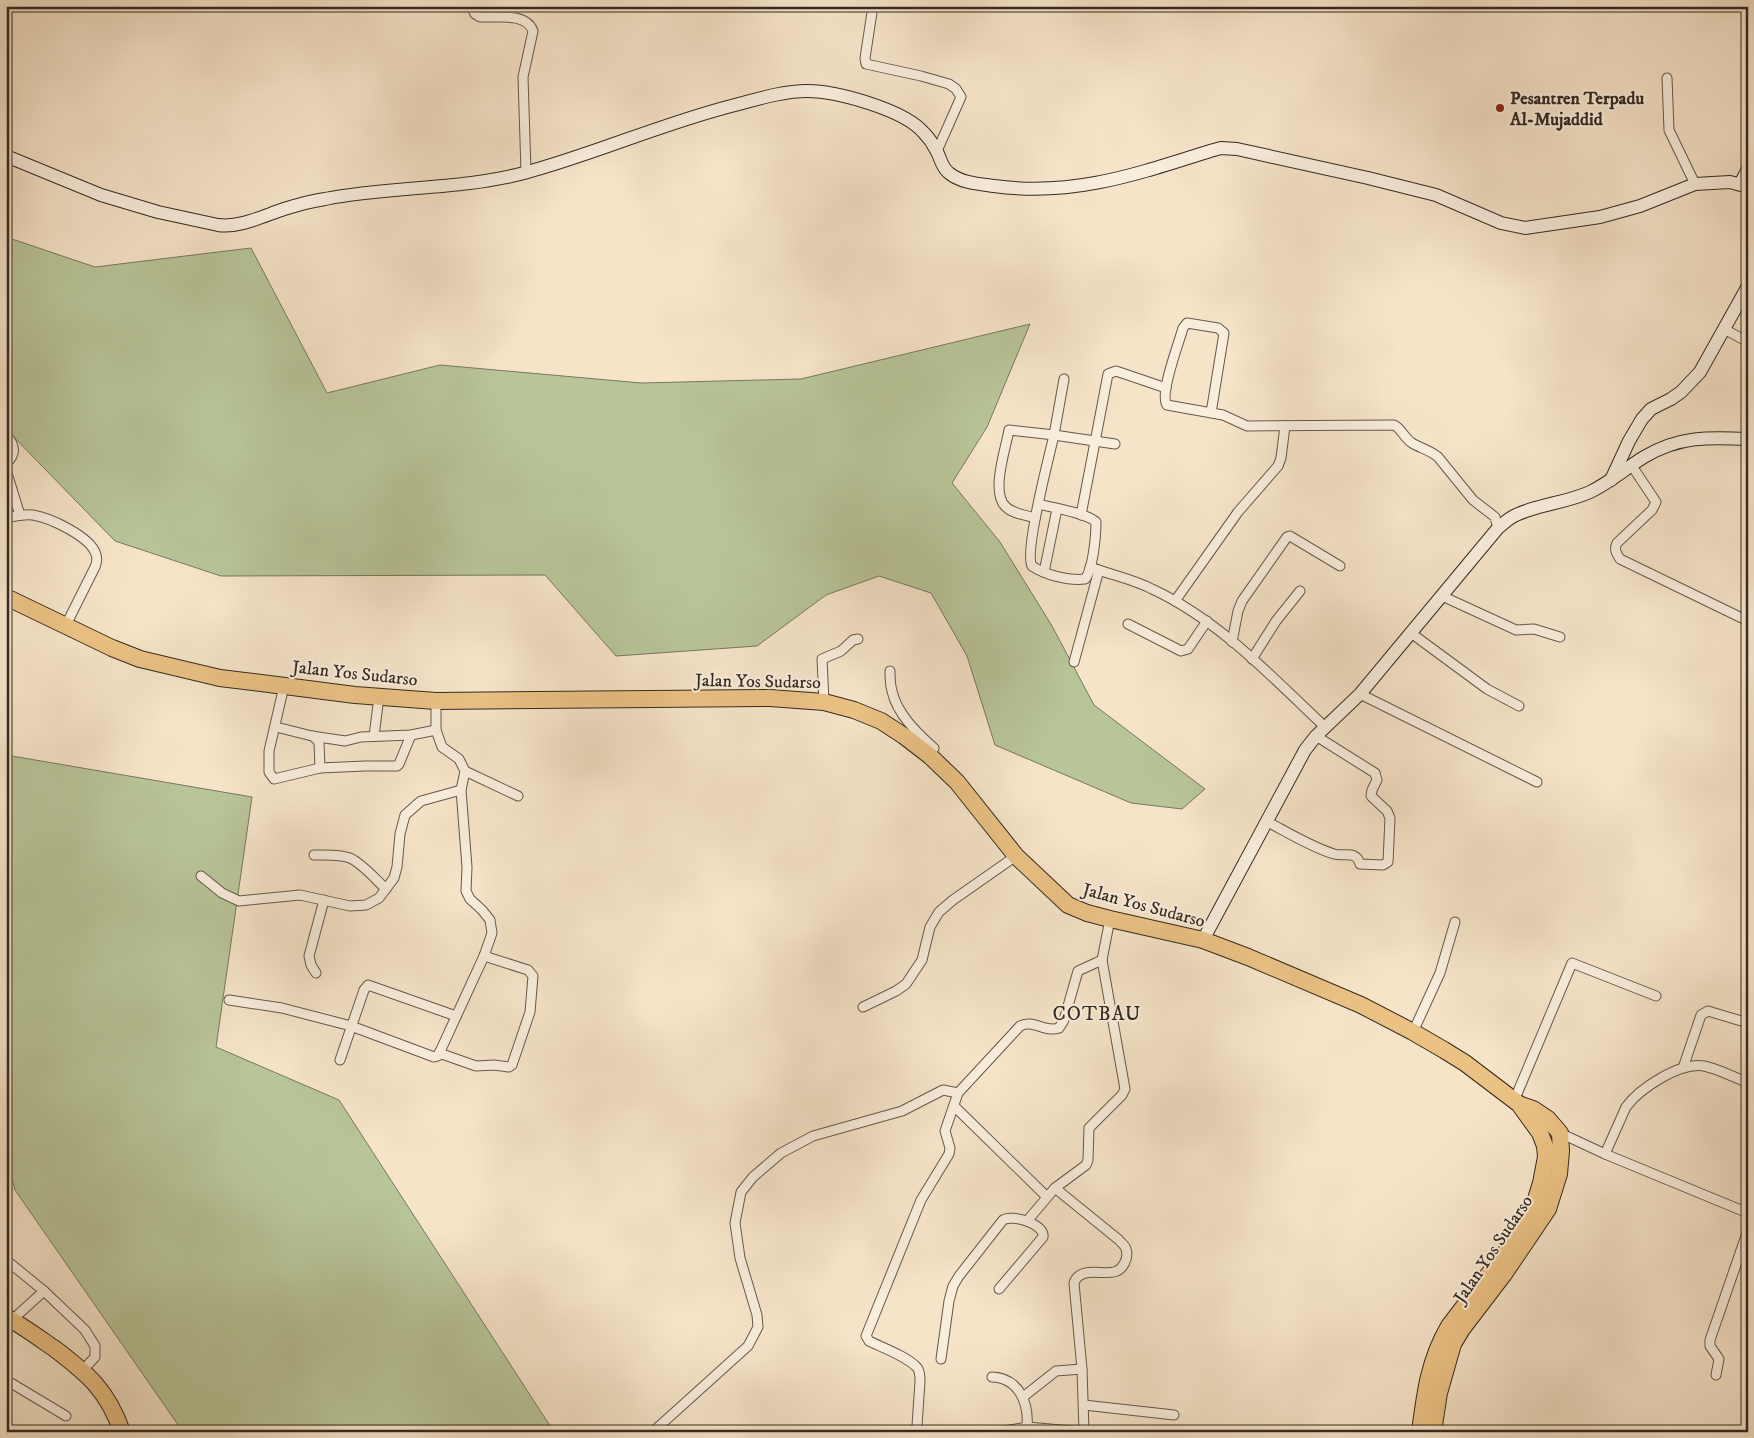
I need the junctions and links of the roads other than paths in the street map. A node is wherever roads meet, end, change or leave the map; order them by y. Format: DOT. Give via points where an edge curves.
graph roads {
  1 [pos="472,6"];
  2 [pos="873,6"];
  3 [pos="1667,78"];
  4 [pos="937,151"];
  5 [pos="6,156"];
  6 [pos="1748,168"];
  7 [pos="526,172"];
  8 [pos="1695,184"];
  9 [pos="1744,185"];
  10 [pos="1747,289"];
  11 [pos="1724,329"];
  12 [pos="1748,342"];
  13 [pos="1064,379"];
  14 [pos="1166,388"];
  15 [pos="1211,413"];
  16 [pos="1285,426"];
  17 [pos="6,434"];
  18 [pos="1054,435"];
  19 [pos="1748,439"];
  20 [pos="1629,441"];
  21 [pos="1094,442"];
  22 [pos="1115,444"];
  23 [pos="1644,457"];
  24 [pos="6,464"];
  25 [pos="1632,466"];
  26 [pos="6,470"];
  27 [pos="1611,480"];
  28 [pos="1039,504"];
  29 [pos="1058,509"];
  30 [pos="20,515"];
  31 [pos="1081,515"];
  32 [pos="6,518"];
  33 [pos="1036,518"];
  34 [pos="1498,528"];
  35 [pos="1340,566"];
  36 [pos="1095,569"];
  37 [pos="1044,572"];
  38 [pos="1300,591"];
  39 [pos="1442,596"];
  40 [pos="6,597"];
  41 [pos="1175,601"];
  42 [pos="1207,621"];
  43 [pos="1748,621"];
  44 [pos="1128,624"];
  45 [pos="66,626"];
  46 [pos="1411,633"];
  47 [pos="1560,637"];
  48 [pos="858,639"];
  49 [pos="1232,642"];
  50 [pos="1252,659"];
  51 [pos="1074,662"];
  52 [pos="890,671"];
  53 [pos="284,686"];
  54 [pos="1360,694"];
  55 [pos="379,697"];
  56 [pos="436,701"];
  57 [pos="824,702"];
  58 [pos="1519,706"];
  59 [pos="276,727"];
  60 [pos="436,730"];
  61 [pos="1321,731"];
  62 [pos="411,734"];
  63 [pos="312,736"];
  64 [pos="374,736"];
  65 [pos="930,756"];
  66 [pos="320,768"];
  67 [pos="465,771"];
  68 [pos="1537,782"];
  69 [pos="461,790"];
  70 [pos="518,796"];
  71 [pos="1266,821"];
  72 [pos="314,855"];
  73 [pos="1016,856"];
  74 [pos="201,876"];
  75 [pos="386,889"];
  76 [pos="324,900"];
  77 [pos="1110,919"];
  78 [pos="1456,922"];
  79 [pos="1203,940"];
  80 [pos="484,956"];
  81 [pos="1102,960"];
  82 [pos="316,973"];
  83 [pos="1656,996"];
  84 [pos="230,1000"];
  85 [pos="863,1007"];
  86 [pos="456,1016"];
  87 [pos="1748,1024"];
  88 [pos="352,1026"];
  89 [pos="1413,1032"];
  90 [pos="439,1053"];
  91 [pos="340,1060"];
  92 [pos="1683,1068"];
  93 [pos="1748,1083"];
  94 [pos="958,1093"];
  95 [pos="1516,1102"];
  96 [pos="954,1106"];
  97 [pos="1560,1133"];
  98 [pos="1606,1154"];
  99 [pos="1055,1188"];
  100 [pos="1047,1197"];
  101 [pos="1748,1212"];
  102 [pos="1027,1221"];
  103 [pos="1748,1230"];
  104 [pos="6,1260"];
  105 [pos="999,1288"];
  106 [pos="44,1291"];
  107 [pos="9,1319"];
  108 [pos="942,1359"];
  109 [pos="1082,1369"];
  110 [pos="83,1370"];
  111 [pos="1716,1375"];
  112 [pos="992,1377"];
  113 [pos="6,1380"];
  114 [pos="1023,1397"];
  115 [pos="1084,1405"];
  116 [pos="1174,1414"];
  117 [pos="66,1416"];
  118 [pos="1027,1426"];
  119 [pos="656,1430"];
  120 [pos="122,1432"];
  121 [pos="920,1432"];
  122 [pos="999,1432"];
  123 [pos="1084,1432"];
  124 [pos="1420,1432"];
  125 [pos="1433,1432"];
  1 -- 7 [label="street" via="475,14 480,16 522,19 533,30 523,78"];
  2 -- 4 [label="street" via="866,64 949,84 961,97"];
  3 -- 8 [label="street" via="1669,130"];
  4 -- 7 [label="street" via="919,127 892,112 843,96 807,91 723,108"];
  4 -- 8 [label="street" via="942,166 949,173 974,184 1039,190 1115,180 1221,148 1237,149 1436,195 1501,223 1525,228 1600,217 1640,206"];
  5 -- 7 [label="street" via="124,202 227,226 338,196 471,183"];
  6 -- 9 [label="street"];
  8 -- 9 [label="street"];
  10 -- 11 [label="street"];
  11 -- 12 [label="street"];
  11 -- 20 [label="street" via="1692,382 1671,400 1651,408"];
  13 -- 18 [label="street"];
  14 -- 15 [label="street" via="1167,406"];
  14 -- 15 [label="street" via="1184,325 1222,330"];
  14 -- 21 [label="street" via="1121,372 1110,372"];
  15 -- 16 [label="street" via="1247,426"];
  16 -- 34 [label="street" via="1394,425 1411,442 1438,457 1473,500 1495,517"];
  16 -- 41 [label="street" via="1278,466 1238,512"];
  17 -- 24 [label="street" via="14,453"];
  18 -- 21 [label="street"];
  18 -- 28 [label="street"];
  18 -- 33 [label="street" via="1009,430 998,493 1006,507"];
  19 -- 23 [label="street" via="1683,440"];
  20 -- 23 [label="street"];
  20 -- 27 [label="street"];
  21 -- 22 [label="street"];
  21 -- 31 [label="street"];
  23 -- 25 [label="street"];
  25 -- 27 [label="street"];
  25 -- 43 [label="street" via="1656,502 1652,510 1617,543 1620,559"];
  26 -- 30 [label="street"];
  27 -- 34 [label="street" via="1588,493 1517,514"];
  28 -- 29 [label="street"];
  28 -- 33 [label="street"];
  29 -- 31 [label="street"];
  29 -- 37 [label="street"];
  30 -- 32 [label="street"];
  30 -- 45 [label="street" via="53,521 81,537 96,553 95,568"];
  31 -- 36 [label="street" via="1096,522"];
  33 -- 37 [label="street" via="1030,563"];
  34 -- 39 [label="street"];
  35 -- 49 [label="street" via="1287,537 1242,601"];
  36 -- 37 [label="street" via="1083,580"];
  36 -- 41 [label="street" via="1150,588"];
  36 -- 51 [label="street"];
  38 -- 50 [label="street"];
  39 -- 46 [label="street"];
  39 -- 47 [label="street" via="1516,630 1534,629"];
  40 -- 45 [label="highway, Jalan Yos Sudarso"];
  41 -- 42 [label="street"];
  42 -- 44 [label="street" via="1188,649 1182,651"];
  42 -- 49 [label="street"];
  45 -- 53 [label="highway, Jalan Yos Sudarso" via="124,653 155,663 220,678"];
  46 -- 54 [label="street"];
  46 -- 58 [label="street" via="1486,689"];
  48 -- 57 [label="street" via="822,659"];
  49 -- 50 [label="street"];
  50 -- 61 [label="street"];
  52 -- 65 [label="street" via="892,691 898,706 916,732 934,748"];
  53 -- 55 [label="highway, Jalan Yos Sudarso"];
  53 -- 59 [label="street"];
  54 -- 61 [label="street"];
  54 -- 68 [label="street"];
  55 -- 56 [label="highway, Jalan Yos Sudarso"];
  55 -- 64 [label="street"];
  56 -- 57 [label="highway, Jalan Yos Sudarso" via="770,698"];
  56 -- 60 [label="street"];
  57 -- 65 [label="highway, Jalan Yos Sudarso" via="881,721"];
  59 -- 63 [label="street"];
  59 -- 66 [label="street" via="269,751 272,778"];
  60 -- 62 [label="street"];
  60 -- 67 [label="street" via="442,747 459,759"];
  61 -- 71 [label="street" via="1305,750"];
  61 -- 71 [label="street" via="1375,773 1377,780 1371,796 1390,818 1388,862 1383,865 1360,864 1356,856 1336,855"];
  62 -- 64 [label="street"];
  62 -- 66 [label="street" via="396,766"];
  63 -- 64 [label="street" via="345,741"];
  63 -- 66 [label="street" via="319,742"];
  65 -- 73 [label="highway, Jalan Yos Sudarso" via="957,782"];
  67 -- 69 [label="street"];
  67 -- 70 [label="street"];
  69 -- 75 [label="street" via="421,801 405,815 397,867"];
  69 -- 80 [label="street" via="466,891 492,927"];
  71 -- 79 [label="street"];
  72 -- 75 [label="street" via="336,855 356,861"];
  73 -- 77 [label="highway, Jalan Yos Sudarso" via="1068,905"];
  73 -- 85 [label="street" via="939,912 930,927 922,960 906,984"];
  74 -- 76 [label="street" via="222,894 240,901 300,895"];
  75 -- 76 [label="street" via="379,898 366,905 350,906"];
  76 -- 82 [label="street" via="309,956 310,965"];
  77 -- 79 [label="highway, Jalan Yos Sudarso"];
  77 -- 81 [label="street"];
  78 -- 89 [label="street" via="1440,972"];
  79 -- 89 [label="highway, Jalan Yos Sudarso" via="1361,1005"];
  80 -- 86 [label="street"];
  80 -- 90 [label="street" via="528,970 533,976 530,1012 512,1065 476,1066"];
  81 -- 94 [label="street" via="1078,971 1059,1028 1051,1030 1030,1023 1020,1026"];
  81 -- 99 [label="street" via="1125,1089 1089,1128 1086,1165"];
  83 -- 95 [label="street" via="1572,963"];
  84 -- 88 [label="street" via="282,1008"];
  86 -- 88 [label="street" via="368,985"];
  86 -- 90 [label="street"];
  87 -- 92 [label="street" via="1708,1011 1701,1015"];
  88 -- 90 [label="street" via="434,1057"];
  88 -- 91 [label="street"];
  89 -- 95 [label="highway, Jalan Yos Sudarso" via="1465,1063"];
  92 -- 93 [label="street" via="1704,1066"];
  92 -- 98 [label="street" via="1648,1086 1631,1101"];
  94 -- 96 [label="street"];
  94 -- 119 [label="street" via="943,1090 902,1111 813,1136 781,1153 752,1177 741,1192 735,1223 740,1258 758,1327 748,1346"];
  95 -- 97 [label="highway, Jalan Yos Sudarso" via="1548,1118"];
  95 -- 124 [label="highway, Jalan Yos Sudarso" via="1540,1132 1545,1146 1539,1190 1521,1232 1449,1326 1434,1355"];
  96 -- 100 [label="street"];
  96 -- 121 [label="street" via="946,1131 949,1154 921,1200 866,1336 869,1341 911,1362 920,1373 916,1426"];
  97 -- 98 [label="street"];
  97 -- 125 [label="highway, Jalan Yos Sudarso" via="1558,1174 1548,1209 1453,1344 1439,1393"];
  98 -- 101 [label="street"];
  99 -- 100 [label="street"];
  99 -- 109 [label="street" via="1119,1240 1127,1254 1124,1265 1115,1272 1082,1274 1074,1283"];
  100 -- 102 [label="street"];
  102 -- 105 [label="street" via="1042,1230 1043,1237"];
  102 -- 108 [label="street" via="1004,1218 959,1276 949,1301"];
  103 -- 111 [label="street" via="1710,1340 1710,1346 1719,1359"];
  104 -- 106 [label="street"];
  106 -- 107 [label="street"];
  106 -- 110 [label="street" via="85,1330 96,1346 95,1357"];
  107 -- 110 [label="highway"];
  109 -- 114 [label="street" via="1056,1371"];
  109 -- 115 [label="street"];
  110 -- 120 [label="highway" via="109,1402"];
  112 -- 114 [label="street" via="1005,1379"];
  113 -- 117 [label="street"];
  114 -- 118 [label="street"];
  115 -- 116 [label="street"];
  115 -- 123 [label="street"];
  118 -- 122 [label="street"];
  118 -- 123 [label="street"];
}
